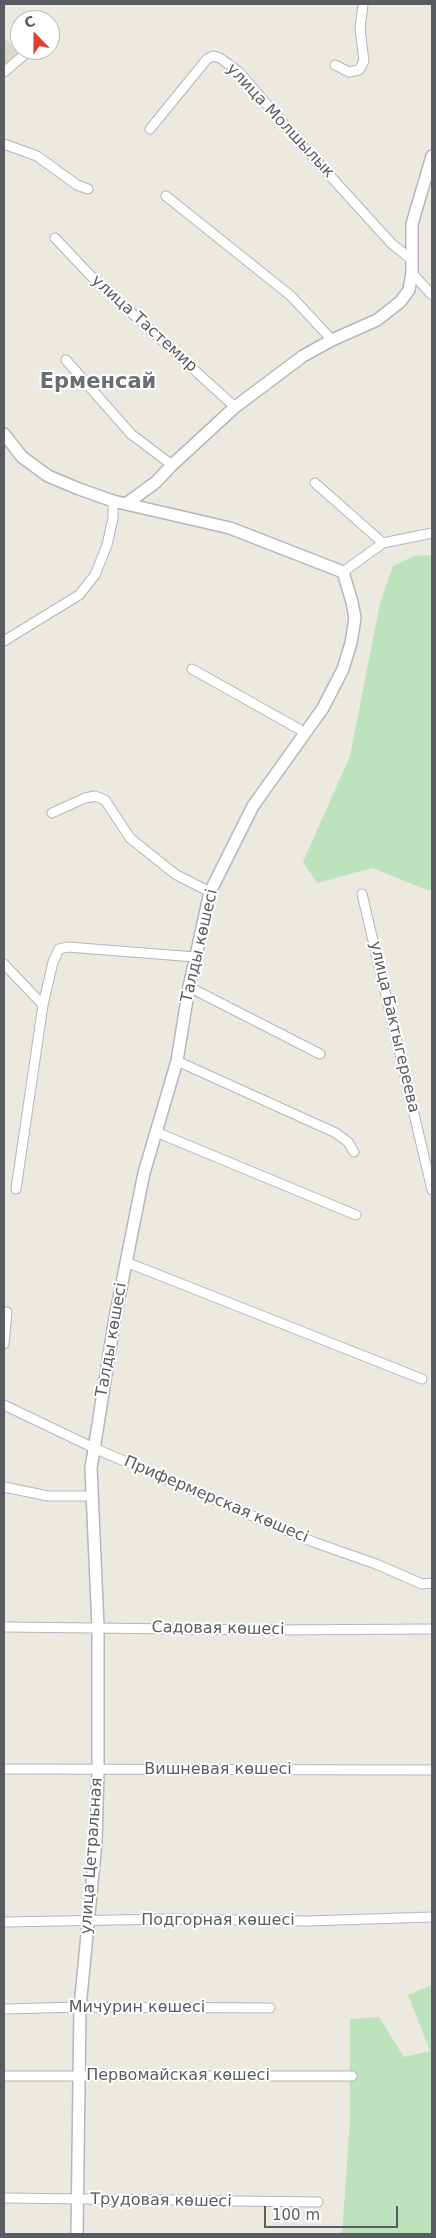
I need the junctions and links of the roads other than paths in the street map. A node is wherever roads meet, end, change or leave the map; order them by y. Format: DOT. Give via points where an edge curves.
graph roads {
  1 [pos="364,4"];
  2 [pos="18,60"];
  3 [pos="335,65"];
  4 [pos="4,72"];
  5 [pos="150,129"];
  6 [pos="4,144"];
  7 [pos="432,156"];
  8 [pos="88,189"];
  9 [pos="166,196"];
  10 [pos="55,238"];
  11 [pos="411,259"];
  12 [pos="412,273"];
  13 [pos="432,295"];
  14 [pos="332,340"];
  15 [pos="66,360"];
  16 [pos="235,407"];
  17 [pos="4,434"];
  18 [pos="172,465"];
  19 [pos="315,483"];
  20 [pos="114,501"];
  21 [pos="126,504"];
  22 [pos="432,533"];
  23 [pos="383,543"];
  24 [pos="343,572"];
  25 [pos="4,641"];
  26 [pos="192,669"];
  27 [pos="306,734"];
  28 [pos="52,813"];
  29 [pos="210,892"];
  30 [pos="362,894"];
  31 [pos="195,957"];
  32 [pos="4,964"];
  33 [pos="189,987"];
  34 [pos="43,1005"];
  35 [pos="320,1054"];
  36 [pos="177,1061"];
  37 [pos="156,1132"];
  38 [pos="354,1152"];
  39 [pos="16,1188"];
  40 [pos="432,1190"];
  41 [pos="356,1216"];
  42 [pos="126,1262"];
  43 [pos="7,1312"];
  44 [pos="4,1344"];
  45 [pos="422,1379"];
  46 [pos="4,1405"];
  47 [pos="96,1449"];
  48 [pos="4,1488"];
  49 [pos="91,1496"];
  50 [pos="432,1583"];
  51 [pos="4,1627"];
  52 [pos="98,1627"];
  53 [pos="432,1629"];
  54 [pos="4,1769"];
  55 [pos="98,1770"];
  56 [pos="432,1770"];
  57 [pos="432,1917"];
  58 [pos="88,1921"];
  59 [pos="4,1922"];
  60 [pos="80,2007"];
  61 [pos="270,2008"];
  62 [pos="4,2009"];
  63 [pos="4,2076"];
  64 [pos="79,2076"];
  65 [pos="352,2076"];
  66 [pos="4,2198"];
  67 [pos="77,2200"];
  68 [pos="318,2202"];
  69 [pos="77,2234"];
  1 -- 3 [label="street" via="360,29 364,61 359,70 349,72"];
  2 -- 4 [label="street"];
  5 -- 11 [label="street, улица Молшылык" via="207,59 213,56 220,58 239,72 392,244"];
  6 -- 8 [label="street" via="37,156 76,186"];
  7 -- 11 [label="street" via="412,224"];
  9 -- 14 [label="street" via="291,296"];
  10 -- 16 [label="street, улица Тастемир" via="90,275"];
  11 -- 12 [label="street"];
  12 -- 13 [label="street"];
  12 -- 14 [label="street" via="409,290 391,311"];
  14 -- 16 [label="street" via="302,356"];
  15 -- 18 [label="street" via="131,434"];
  16 -- 18 [label="street"];
  17 -- 20 [label="street" via="22,457 48,476"];
  18 -- 21 [label="street" via="156,482"];
  19 -- 23 [label="street"];
  20 -- 21 [label="street"];
  20 -- 25 [label="street" via="107,545 95,575 79,595"];
  21 -- 24 [label="street" via="230,528"];
  22 -- 23 [label="street"];
  23 -- 24 [label="street"];
  24 -- 27 [label="street, Талды көшесі" via="355,618 351,643 343,669"];
  26 -- 27 [label="street"];
  27 -- 29 [label="street, Талды көшесі" via="253,806"];
  28 -- 29 [label="street" via="84,798 95,796 105,800 130,838 175,874"];
  29 -- 31 [label="street, Талды көшесі"];
  30 -- 40 [label="street, улица Бактыгереева"];
  31 -- 33 [label="street, Талды көшесі"];
  31 -- 34 [label="street" via="68,947 59,949"];
  32 -- 34 [label="street"];
  33 -- 35 [label="street"];
  33 -- 36 [label="street, Талды көшесі"];
  34 -- 39 [label="street"];
  36 -- 37 [label="street, Талды көшесі"];
  36 -- 38 [label="street" via="336,1133 348,1142"];
  37 -- 41 [label="street"];
  37 -- 42 [label="street, Талды көшесі"];
  42 -- 45 [label="street"];
  42 -- 47 [label="street, Талды көшесі" via="99,1411"];
  43 -- 44 [label="street"];
  46 -- 47 [label="street, Прифермерская көшесі"];
  47 -- 49 [label="street, улица Цетральная" via="91,1468"];
  47 -- 50 [label="street, Прифермерская көшесі" via="316,1543 422,1584"];
  48 -- 49 [label="street" via="48,1496"];
  49 -- 52 [label="street, улица Цетральная"];
  51 -- 52 [label="street, Садовая көшесі"];
  52 -- 53 [label="street, Садовая көшесі"];
  52 -- 55 [label="street, улица Цетральная"];
  54 -- 55 [label="street, Вишневая көшесі"];
  55 -- 56 [label="street, Вишневая көшесі"];
  55 -- 58 [label="street, улица Цетральная" via="96,1842"];
  57 -- 58 [label="street, Подгорная көшесі" via="308,1921"];
  58 -- 59 [label="street, Подгорная көшесі"];
  58 -- 60 [label="street, улица Цетральная"];
  60 -- 61 [label="street, Мичурин көшесі"];
  60 -- 62 [label="street, Мичурин көшесі"];
  60 -- 64 [label="street, улица Цетральная"];
  63 -- 64 [label="street, Первомайская көшесі"];
  64 -- 65 [label="street, Первомайская көшесі"];
  64 -- 67 [label="street, улица Цетральная"];
  66 -- 67 [label="street, Трудовая көшесі"];
  67 -- 68 [label="street, Трудовая көшесі"];
  67 -- 69 [label="street, улица Цетральная"];
}
